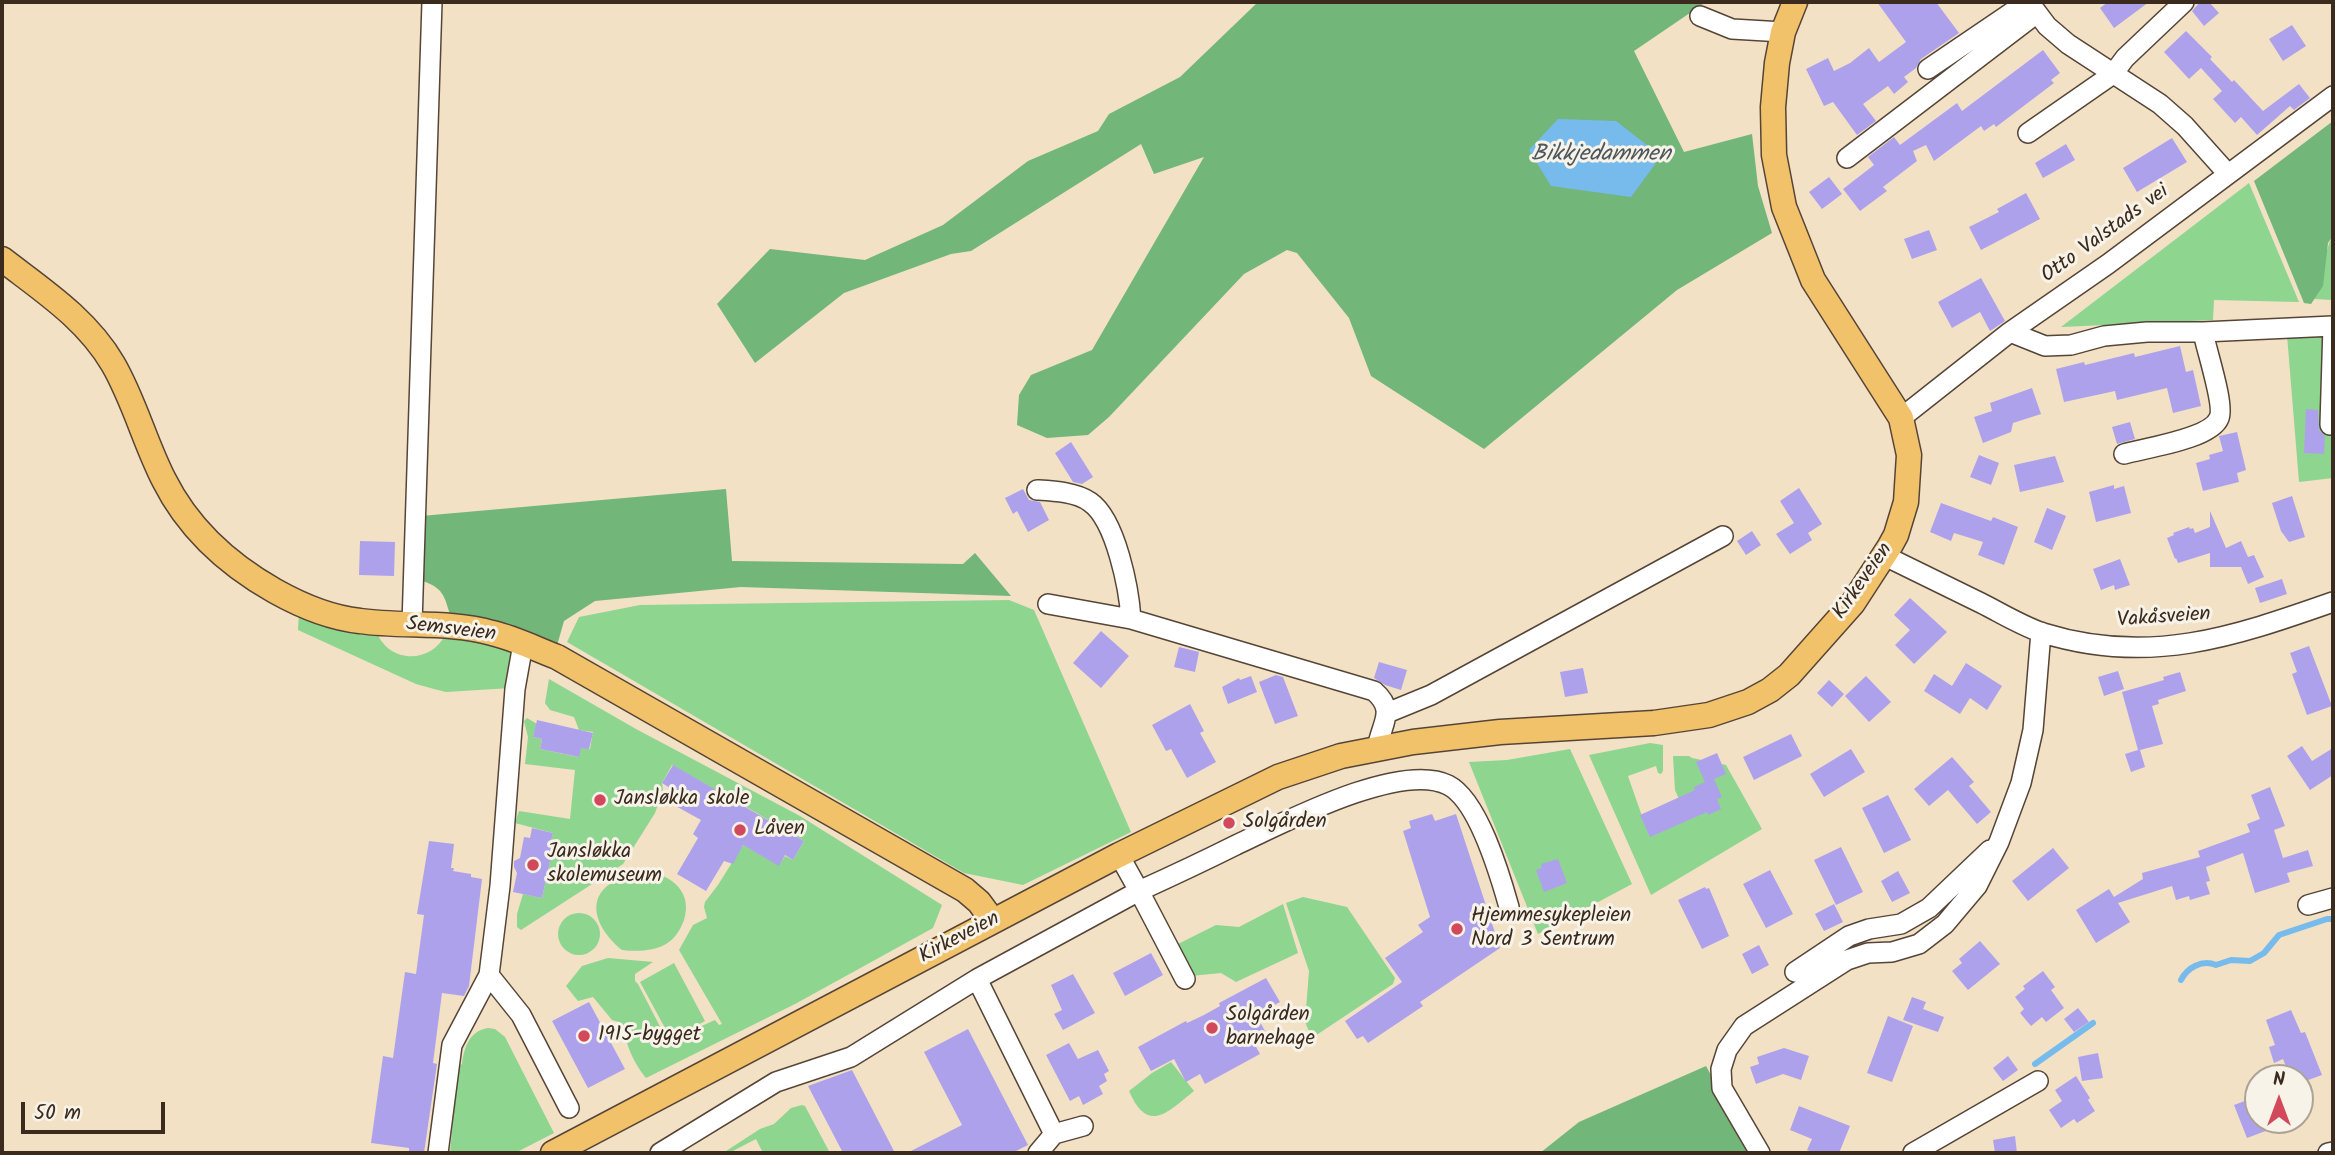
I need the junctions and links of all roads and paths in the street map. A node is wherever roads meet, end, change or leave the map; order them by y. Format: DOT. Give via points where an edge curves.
graph roads {
  1 [pos="432,2"];
  2 [pos="1796,2"];
  3 [pos="2184,2"];
  4 [pos="2031,6"];
  5 [pos="1700,16"];
  6 [pos="1783,32"];
  7 [pos="1928,69"];
  8 [pos="2113,74"];
  9 [pos="2333,96"];
  10 [pos="2028,133"];
  11 [pos="1847,158"];
  12 [pos="2228,174"];
  13 [pos="2,259"];
  14 [pos="2333,326"];
  15 [pos="2010,332"];
  16 [pos="2203,332"];
  17 [pos="1900,418"];
  18 [pos="2330,425"];
  19 [pos="2124,454"];
  20 [pos="1037,489"];
  21 [pos="1723,536"];
  22 [pos="1885,556"];
  23 [pos="2333,602"];
  24 [pos="1048,604"];
  25 [pos="1131,619"];
  26 [pos="412,624"];
  27 [pos="2041,632"];
  28 [pos="523,644"];
  29 [pos="1387,713"];
  30 [pos="1377,749"];
  31 [pos="1998,842"];
  32 [pos="1119,855"];
  33 [pos="1139,891"];
  34 [pos="2333,898"];
  35 [pos="2308,905"];
  36 [pos="1509,907"];
  37 [pos="993,921"];
  38 [pos="1795,972"];
  39 [pos="489,975"];
  40 [pos="976,979"];
  41 [pos="1185,979"];
  42 [pos="2038,1081"];
  43 [pos="569,1108"];
  44 [pos="1083,1126"];
  45 [pos="1054,1135"];
  46 [pos="438,1153"];
  47 [pos="552,1153"];
  48 [pos="660,1153"];
  49 [pos="1038,1153"];
  50 [pos="1760,1153"];
  51 [pos="1913,1153"];
  1 -- 26 [label="street"];
  2 -- 6 [label="main road, Kirkeveien"];
  3 -- 8 [label="street"];
  4 -- 7 [label="street"];
  4 -- 8 [label="street" via="2068,44"];
  4 -- 11 [label="street"];
  5 -- 6 [label="street" via="1732,29"];
  6 -- 17 [label="main road, Kirkeveien" via="1773,107 1774,155 1784,206 1813,280"];
  8 -- 10 [label="street"];
  8 -- 12 [label="street" via="2160,104"];
  9 -- 12 [label="street, Otto Valstads vei"];
  12 -- 15 [label="street, Otto Valstads vei"];
  13 -- 26 [label="main road, Semsveien" via="79,319 95,339 113,364 164,481 215,548 251,576 316,609 358,621"];
  14 -- 16 [label="street"];
  14 -- 18 [label="street"];
  15 -- 16 [label="street" via="2045,346 2147,332"];
  15 -- 17 [label="street, Otto Valstads vei"];
  16 -- 19 [label="street" via="2221,408 2219,418 2193,437"];
  17 -- 22 [label="main road, Kirkeveien" via="1909,455 1906,502"];
  20 -- 25 [label="street" via="1076,495 1096,506 1122,563"];
  21 -- 29 [label="street" via="1431,695"];
  22 -- 27 [label="street, Vakåsveien"];
  22 -- 30 [label="main road, Kirkeveien" via="1853,603 1797,667 1770,690 1737,707 1671,722 1500,732"];
  23 -- 27 [label="street, Vakåsveien" via="2192,645 2129,648"];
  24 -- 25 [label="street"];
  25 -- 29 [label="street" via="1374,691 1385,700"];
  26 -- 28 [label="main road, Semsveien" via="491,632"];
  27 -- 31 [label="street" via="2033,730 2021,783"];
  28 -- 37 [label="main road, Semsveien" via="557,657 965,890"];
  28 -- 39 [label="street"];
  29 -- 30 [label="street"];
  30 -- 32 [label="main road, Kirkeveien" via="1323,761 1266,782"];
  31 -- 38 [label="street" via="1929,908 1901,924 1849,936"];
  31 -- 50 [label="street" via="1977,886 1945,924 1919,944 1847,960 1744,1026 1727,1050 1722,1088"];
  32 -- 33 [label="street"];
  32 -- 37 [label="main road, Kirkeveien"];
  33 -- 36 [label="street" via="1345,796 1431,779 1450,785 1467,800 1496,864"];
  33 -- 40 [label="street"];
  33 -- 41 [label="street"];
  34 -- 35 [label="street"];
  37 -- 47 [label="main road, Kirkeveien"];
  39 -- 43 [label="street" via="521,1015"];
  39 -- 46 [label="street" via="452,1045"];
  40 -- 45 [label="street"];
  40 -- 48 [label="street" via="851,1057 776,1082"];
  42 -- 51 [label="street"];
  44 -- 45 [label="street"];
  45 -- 49 [label="street"];
}
